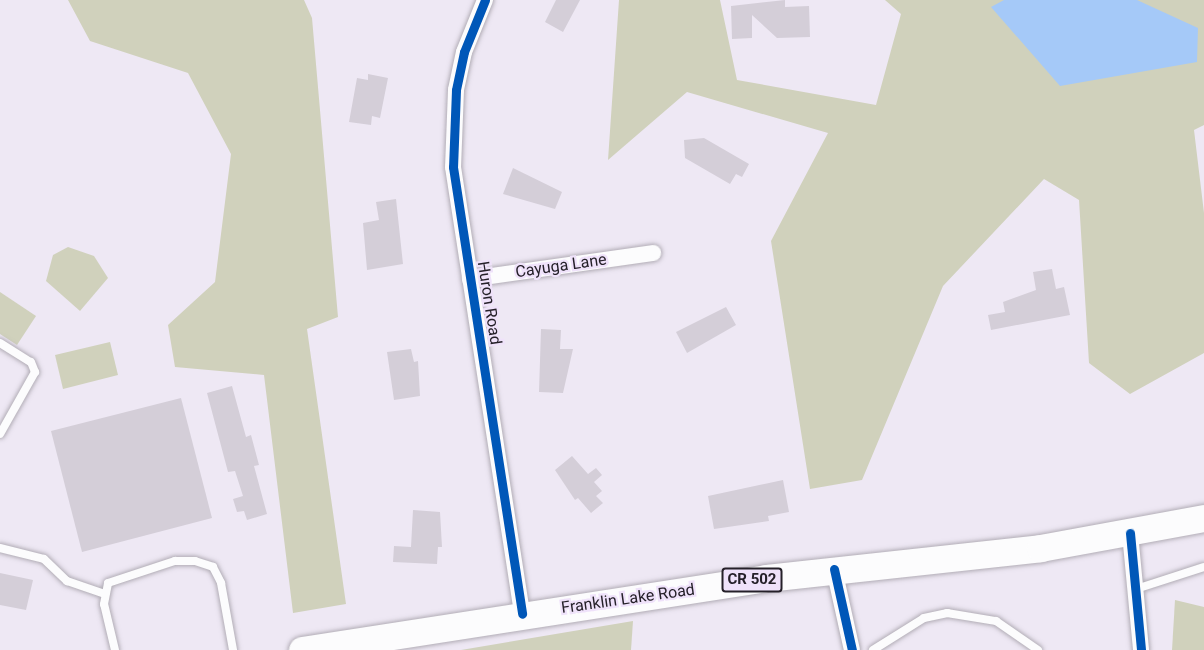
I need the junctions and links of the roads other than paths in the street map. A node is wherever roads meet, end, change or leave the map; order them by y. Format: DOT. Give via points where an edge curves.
graph roads {
  1 [pos="485,0"];
  2 [pos="653,253"];
  3 [pos="470,279"];
  4 [pos="1,346"];
  5 [pos="0,434"];
  6 [pos="1204,518"];
  7 [pos="1130,533"];
  8 [pos="0,548"];
  9 [pos="1204,567"];
  10 [pos="834,569"];
  11 [pos="1136,589"];
  12 [pos="105,594"];
  13 [pos="522,614"];
  14 [pos="374,645"];
  15 [pos="115,650"];
  16 [pos="233,650"];
  17 [pos="302,650"];
  18 [pos="852,650"];
  19 [pos="873,650"];
  20 [pos="1038,650"];
  21 [pos="1141,650"];
  1 -- 3 [label="street, Huron Road" via="464,52 452,128 453,167"];
  2 -- 3 [label="street, Cayuga Lane"];
  3 -- 13 [label="street, Huron Road"];
  4 -- 5 [label="lane" via="31,362 35,372"];
  6 -- 7 [label="main road, Franklin Lake Road / CR 502"];
  7 -- 10 [label="main road, Franklin Lake Road / CR 502" via="983,556"];
  7 -- 11 [label="street"];
  8 -- 12 [label="lane" via="44,558 67,581"];
  9 -- 11 [label="lane"];
  10 -- 13 [label="main road, Franklin Lake Road / CR 502"];
  10 -- 18 [label="street"];
  11 -- 21 [label="street"];
  12 -- 15 [label="lane"];
  12 -- 16 [label="lane" via="108,583 122,575 175,561 213,567"];
  13 -- 14 [label="main road, Franklin Lake Road / CR 502"];
  14 -- 17 [label="main road, Franklin Lake Road / CR 502"];
  19 -- 20 [label="lane" via="924,618 947,614 996,621"];
}
